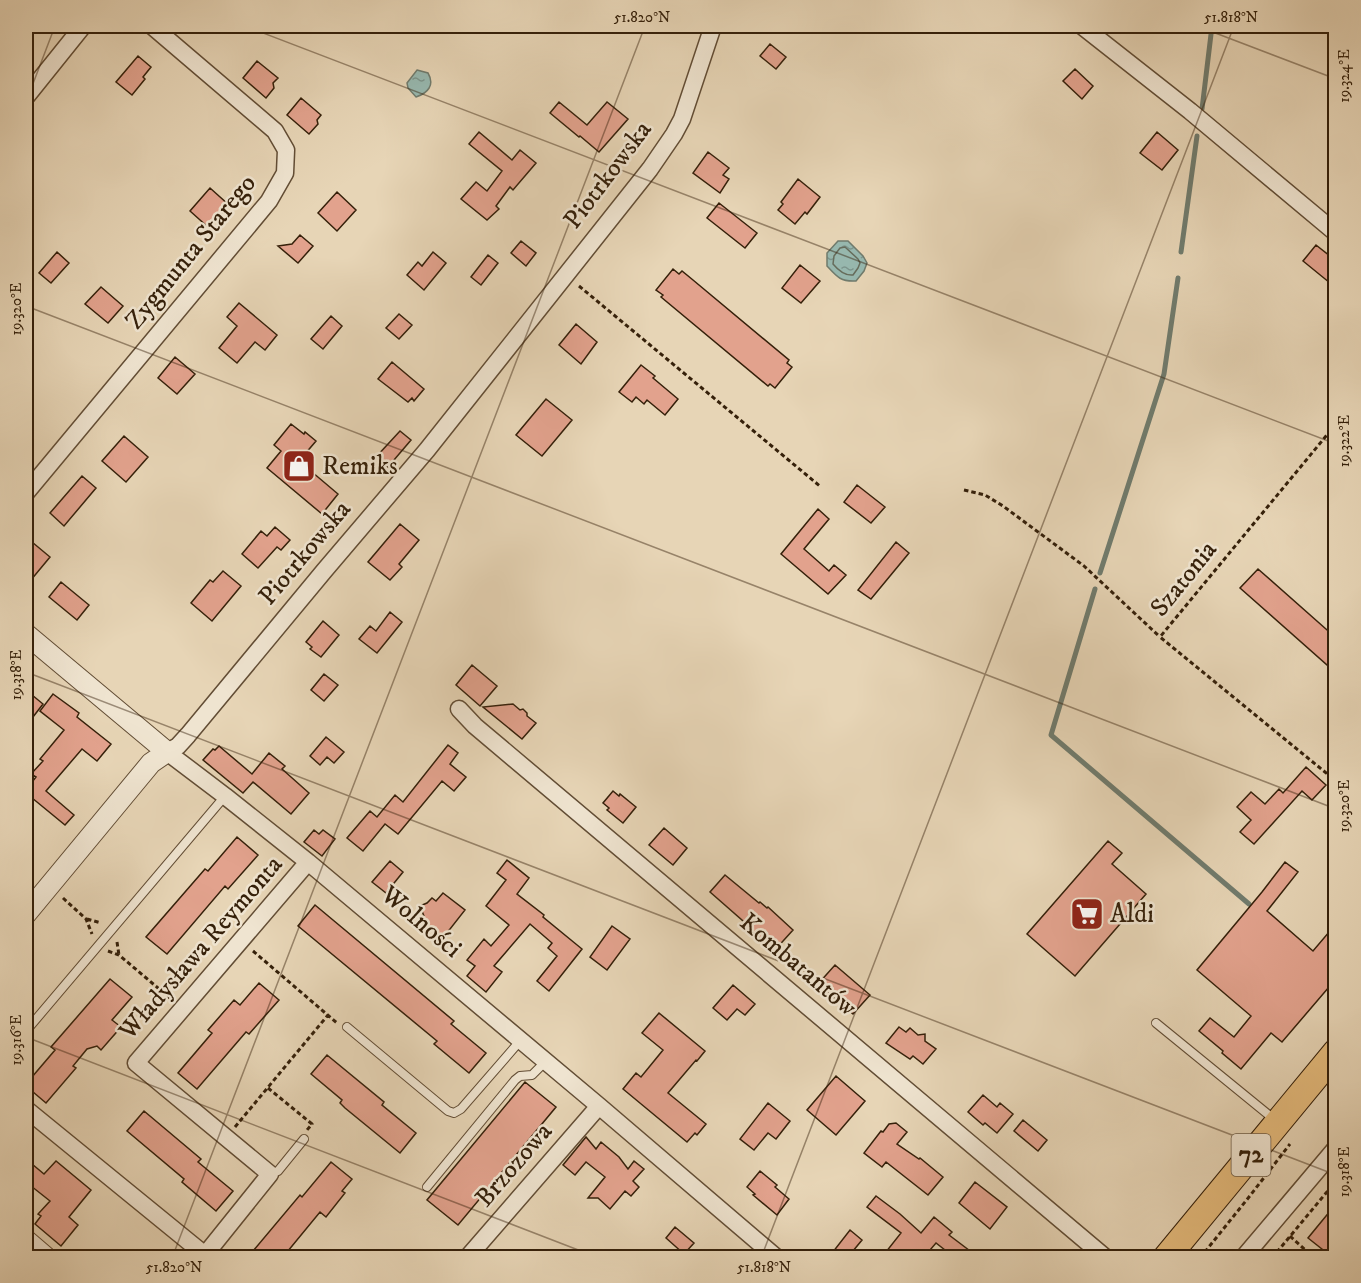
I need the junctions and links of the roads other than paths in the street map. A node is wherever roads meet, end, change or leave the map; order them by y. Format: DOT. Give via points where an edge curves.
graph roads {
  1 [pos="83,26"];
  2 [pos="152,26"];
  3 [pos="713,26"];
  4 [pos="1082,26"];
  5 [pos="26,97"];
  6 [pos="1335,233"];
  7 [pos="26,493"];
  8 [pos="26,634"];
  9 [pos="459,709"];
  10 [pos="167,752"];
  11 [pos="225,796"];
  12 [pos="308,862"];
  13 [pos="26,914"];
  14 [pos="1156,1023"];
  15 [pos="347,1027"];
  16 [pos="26,1031"];
  17 [pos="520,1041"];
  18 [pos="1335,1052"];
  19 [pos="545,1062"];
  20 [pos="599,1106"];
  21 [pos="26,1109"];
  22 [pos="1286,1130"];
  23 [pos="304,1139"];
  24 [pos="1335,1148"];
  25 [pos="270,1174"];
  26 [pos="427,1186"];
  27 [pos="26,1240"];
  28 [pos="207,1256"];
  29 [pos="47,1257"];
  30 [pos="469,1257"];
  31 [pos="777,1257"];
  32 [pos="1106,1257"];
  33 [pos="1166,1257"];
  34 [pos="1243,1257"];
  1 -- 5 [label="street"];
  2 -- 7 [label="street, Zygmunta Starego" via="275,131 286,150 285,173 269,201"];
  3 -- 10 [label="street, Piotrkowska" via="682,119 650,169 393,491 188,735"];
  4 -- 6 [label="street"];
  8 -- 10 [label="street, Wolności"];
  9 -- 32 [label="street, Kombatantów"];
  10 -- 11 [label="street, Wolności"];
  10 -- 13 [label="street, Piotrkowska" via="151,762"];
  11 -- 12 [label="street, Wolności"];
  11 -- 16 [label="lane"];
  12 -- 17 [label="street, Wolności"];
  12 -- 25 [label="street, Władysława Reymonta" via="136,1064"];
  14 -- 22 [label="lane"];
  15 -- 17 [label="lane" via="454,1113"];
  17 -- 19 [label="street, Wolności"];
  18 -- 22 [label="main road, 72"];
  19 -- 20 [label="street, Wolności"];
  19 -- 26 [label="lane" via="532,1075 515,1080"];
  20 -- 30 [label="street, Brzozowa"];
  20 -- 31 [label="street, Wolności"];
  21 -- 28 [label="street"];
  22 -- 33 [label="main road, 72"];
  23 -- 25 [label="lane" via="278,1171"];
  24 -- 34 [label="street"];
  25 -- 28 [label="street"];
  27 -- 29 [label="street"];
}
